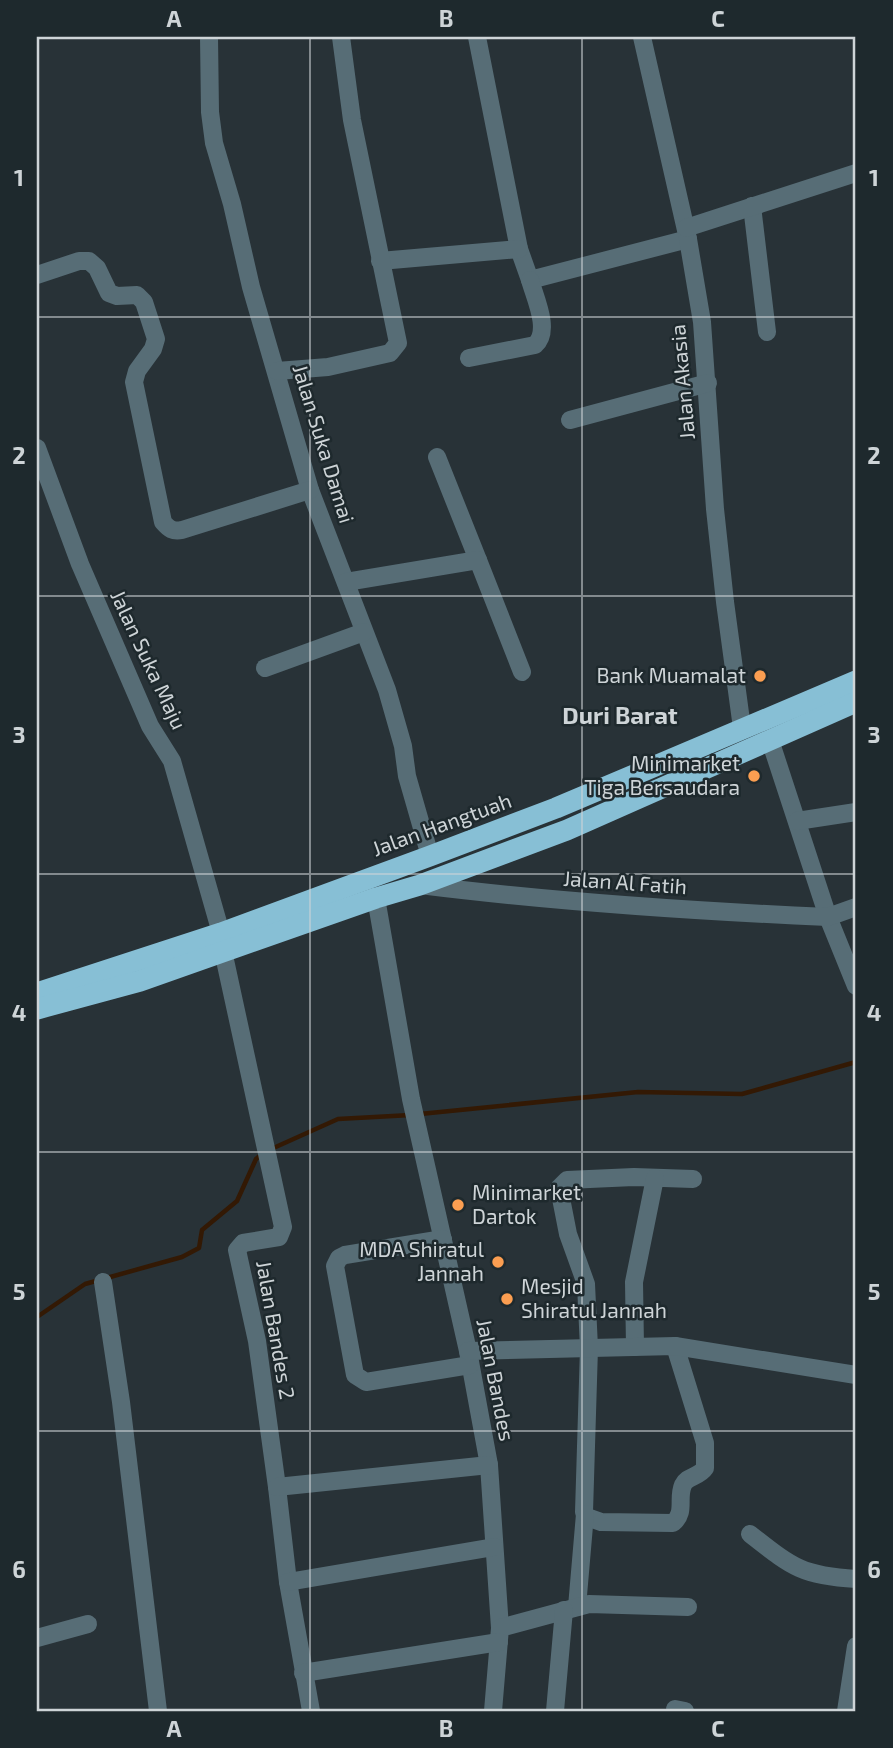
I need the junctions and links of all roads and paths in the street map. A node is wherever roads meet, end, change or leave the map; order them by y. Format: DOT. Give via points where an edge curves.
graph roads {
  1 [pos="209,37"];
  2 [pos="341,37"];
  3 [pos="477,37"];
  4 [pos="642,37"];
  5 [pos="856,173"];
  6 [pos="752,206"];
  7 [pos="687,234"];
  8 [pos="519,249"];
  9 [pos="380,261"];
  10 [pos="37,275"];
  11 [pos="530,280"];
  12 [pos="767,332"];
  13 [pos="469,358"];
  14 [pos="277,371"];
  15 [pos="708,383"];
  16 [pos="570,420"];
  17 [pos="37,448"];
  18 [pos="437,457"];
  19 [pos="310,490"];
  20 [pos="478,560"];
  21 [pos="346,582"];
  22 [pos="364,632"];
  23 [pos="265,668"];
  24 [pos="522,672"];
  25 [pos="856,681"];
  26 [pos="856,702"];
  27 [pos="742,727"];
  28 [pos="769,740"];
  29 [pos="856,812"];
  30 [pos="797,821"];
  31 [pos="430,856"];
  32 [pos="420,885"];
  33 [pos="376,898"];
  34 [pos="856,907"];
  35 [pos="828,917"];
  36 [pos="286,918"];
  37 [pos="222,942"];
  38 [pos="856,986"];
  39 [pos="37,993"];
  40 [pos="37,1009"];
  41 [pos="655,1178"];
  42 [pos="693,1179"];
  43 [pos="443,1239"];
  44 [pos="103,1282"];
  45 [pos="675,1346"];
  46 [pos="635,1347"];
  47 [pos="589,1348"];
  48 [pos="469,1358"];
  49 [pos="856,1376"];
  50 [pos="489,1465"];
  51 [pos="277,1487"];
  52 [pos="585,1514"];
  53 [pos="750,1534"];
  54 [pos="494,1547"];
  55 [pos="856,1579"];
  56 [pos="288,1582"];
  57 [pos="688,1607"];
  58 [pos="571,1608"];
  59 [pos="88,1624"];
  60 [pos="499,1635"];
  61 [pos="37,1637"];
  62 [pos="856,1646"];
  63 [pos="303,1673"];
  64 [pos="158,1711"];
  65 [pos="312,1711"];
  66 [pos="493,1711"];
  67 [pos="555,1711"];
  68 [pos="846,1711"];
  1 -- 14 [label="street, Jalan Suka Damai" via="209,112 215,143"];
  2 -- 9 [label="street"];
  3 -- 8 [label="street"];
  4 -- 7 [label="street, Jalan Akasia"];
  5 -- 6 [label="street"];
  6 -- 7 [label="street"];
  6 -- 12 [label="street"];
  7 -- 11 [label="street"];
  7 -- 15 [label="street, Jalan Akasia"];
  8 -- 9 [label="street"];
  8 -- 11 [label="street"];
  9 -- 14 [label="street" via="399,339 394,351 328,367"];
  10 -- 19 [label="street" via="89,261 109,293 137,295 144,302 156,339 134,382 167,527 182,530"];
  11 -- 13 [label="street" via="542,330 539,341"];
  14 -- 19 [label="street, Jalan Suka Damai"];
  15 -- 16 [label="street"];
  15 -- 27 [label="street, Jalan Akasia" via="724,602"];
  17 -- 37 [label="street, Jalan Suka Maju" via="144,714 172,761"];
  18 -- 20 [label="street"];
  19 -- 21 [label="street, Jalan Suka Damai"];
  20 -- 21 [label="street"];
  20 -- 24 [label="street"];
  21 -- 22 [label="street, Jalan Suka Damai"];
  22 -- 23 [label="street"];
  22 -- 31 [label="street, Jalan Suka Damai" via="387,690"];
  25 -- 27 [label="highway, Jalan Hangtuah"];
  26 -- 28 [label="highway, Jalan Hangtuah"];
  27 -- 31 [label="highway, Jalan Hangtuah" via="556,808"];
  28 -- 30 [label="street"];
  28 -- 32 [label="highway, Jalan Hangtuah" via="567,830"];
  29 -- 30 [label="street"];
  30 -- 35 [label="street"];
  31 -- 36 [label="highway, Jalan Hangtuah"];
  32 -- 33 [label="highway, Jalan Hangtuah"];
  32 -- 35 [label="street, Jalan Al Fatih" via="640,908"];
  33 -- 36 [label="highway, Jalan Hangtuah"];
  33 -- 43 [label="street, Jalan Bandes" via="419,1141"];
  34 -- 35 [label="street"];
  35 -- 38 [label="street"];
  36 -- 37 [label="highway, Jalan Hangtuah"];
  37 -- 39 [label="highway, Jalan Hangtuah"];
  37 -- 40 [label="highway, Jalan Hangtuah" via="140,981"];
  37 -- 51 [label="street, Jalan Bandes 2" via="283,1227 281,1234 243,1243 237,1250 257,1341"];
  41 -- 42 [label="street"];
  41 -- 46 [label="street" via="634,1282"];
  41 -- 47 [label="street" via="567,1180 559,1188 568,1234 586,1284"];
  43 -- 48 [label="street, Jalan Bandes"];
  43 -- 48 [label="street" via="345,1255 336,1262 355,1375 366,1382"];
  44 -- 64 [label="street"];
  45 -- 46 [label="street"];
  45 -- 49 [label="street"];
  45 -- 52 [label="street" via="705,1443 705,1468 683,1484 681,1512 673,1523 601,1522"];
  46 -- 47 [label="street"];
  47 -- 48 [label="street"];
  47 -- 52 [label="street"];
  48 -- 50 [label="street, Jalan Bandes"];
  50 -- 51 [label="street"];
  50 -- 54 [label="street, Jalan Bandes"];
  51 -- 56 [label="street, Jalan Bandes 2"];
  52 -- 58 [label="street"];
  53 -- 55 [label="street" via="798,1570"];
  54 -- 56 [label="street"];
  54 -- 60 [label="street, Jalan Bandes"];
  56 -- 63 [label="street, Jalan Bandes 2"];
  57 -- 58 [label="street" via="599,1604"];
  58 -- 60 [label="street"];
  58 -- 67 [label="street"];
  59 -- 61 [label="street"];
  60 -- 63 [label="street"];
  60 -- 66 [label="street, Jalan Bandes"];
  62 -- 68 [label="street"];
  63 -- 65 [label="street, Jalan Bandes 2"];
}
